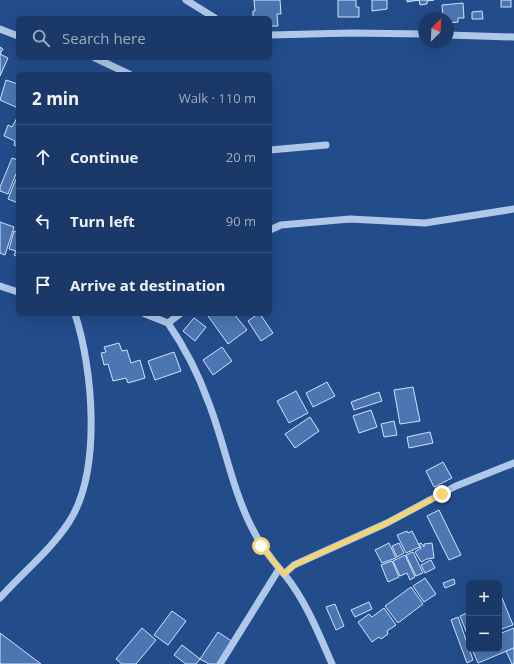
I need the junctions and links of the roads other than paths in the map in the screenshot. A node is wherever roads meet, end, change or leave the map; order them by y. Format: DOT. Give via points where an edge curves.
graph roads {
  1 [pos="186,0"];
  2 [pos="212,16"];
  3 [pos="0,29"];
  4 [pos="418,34"];
  5 [pos="16,35"];
  6 [pos="272,35"];
  7 [pos="454,35"];
  8 [pos="514,37"];
  9 [pos="99,60"];
  10 [pos="125,72"];
  11 [pos="326,145"];
  12 [pos="272,150"];
  13 [pos="514,210"];
  14 [pos="272,229"];
  15 [pos="0,286"];
  16 [pos="16,291"];
  17 [pos="76,316"];
  18 [pos="150,316"];
  19 [pos="177,316"];
  20 [pos="168,323"];
  21 [pos="514,463"];
  22 [pos="281,571"];
  23 [pos="0,598"];
  24 [pos="220,664"];
  25 [pos="332,664"];
  1 -- 2 [label="street"];
  3 -- 5 [label="street"];
  4 -- 6 [label="street"];
  7 -- 8 [label="street"];
  9 -- 10 [label="street"];
  11 -- 12 [label="street"];
  13 -- 14 [label="street" via="425,223 350,219 282,225"];
  15 -- 16 [label="street"];
  17 -- 23 [label="street" via="89,377 89,466 80,498 70,520 35,564"];
  18 -- 20 [label="street"];
  19 -- 20 [label="street"];
  20 -- 22 [label="street" via="187,350 209,401 232,479 249,523 261,546"];
  21 -- 22 [label="street" via="456,486 387,523"];
  22 -- 24 [label="street"];
  22 -- 25 [label="street" via="316,629"];
}
